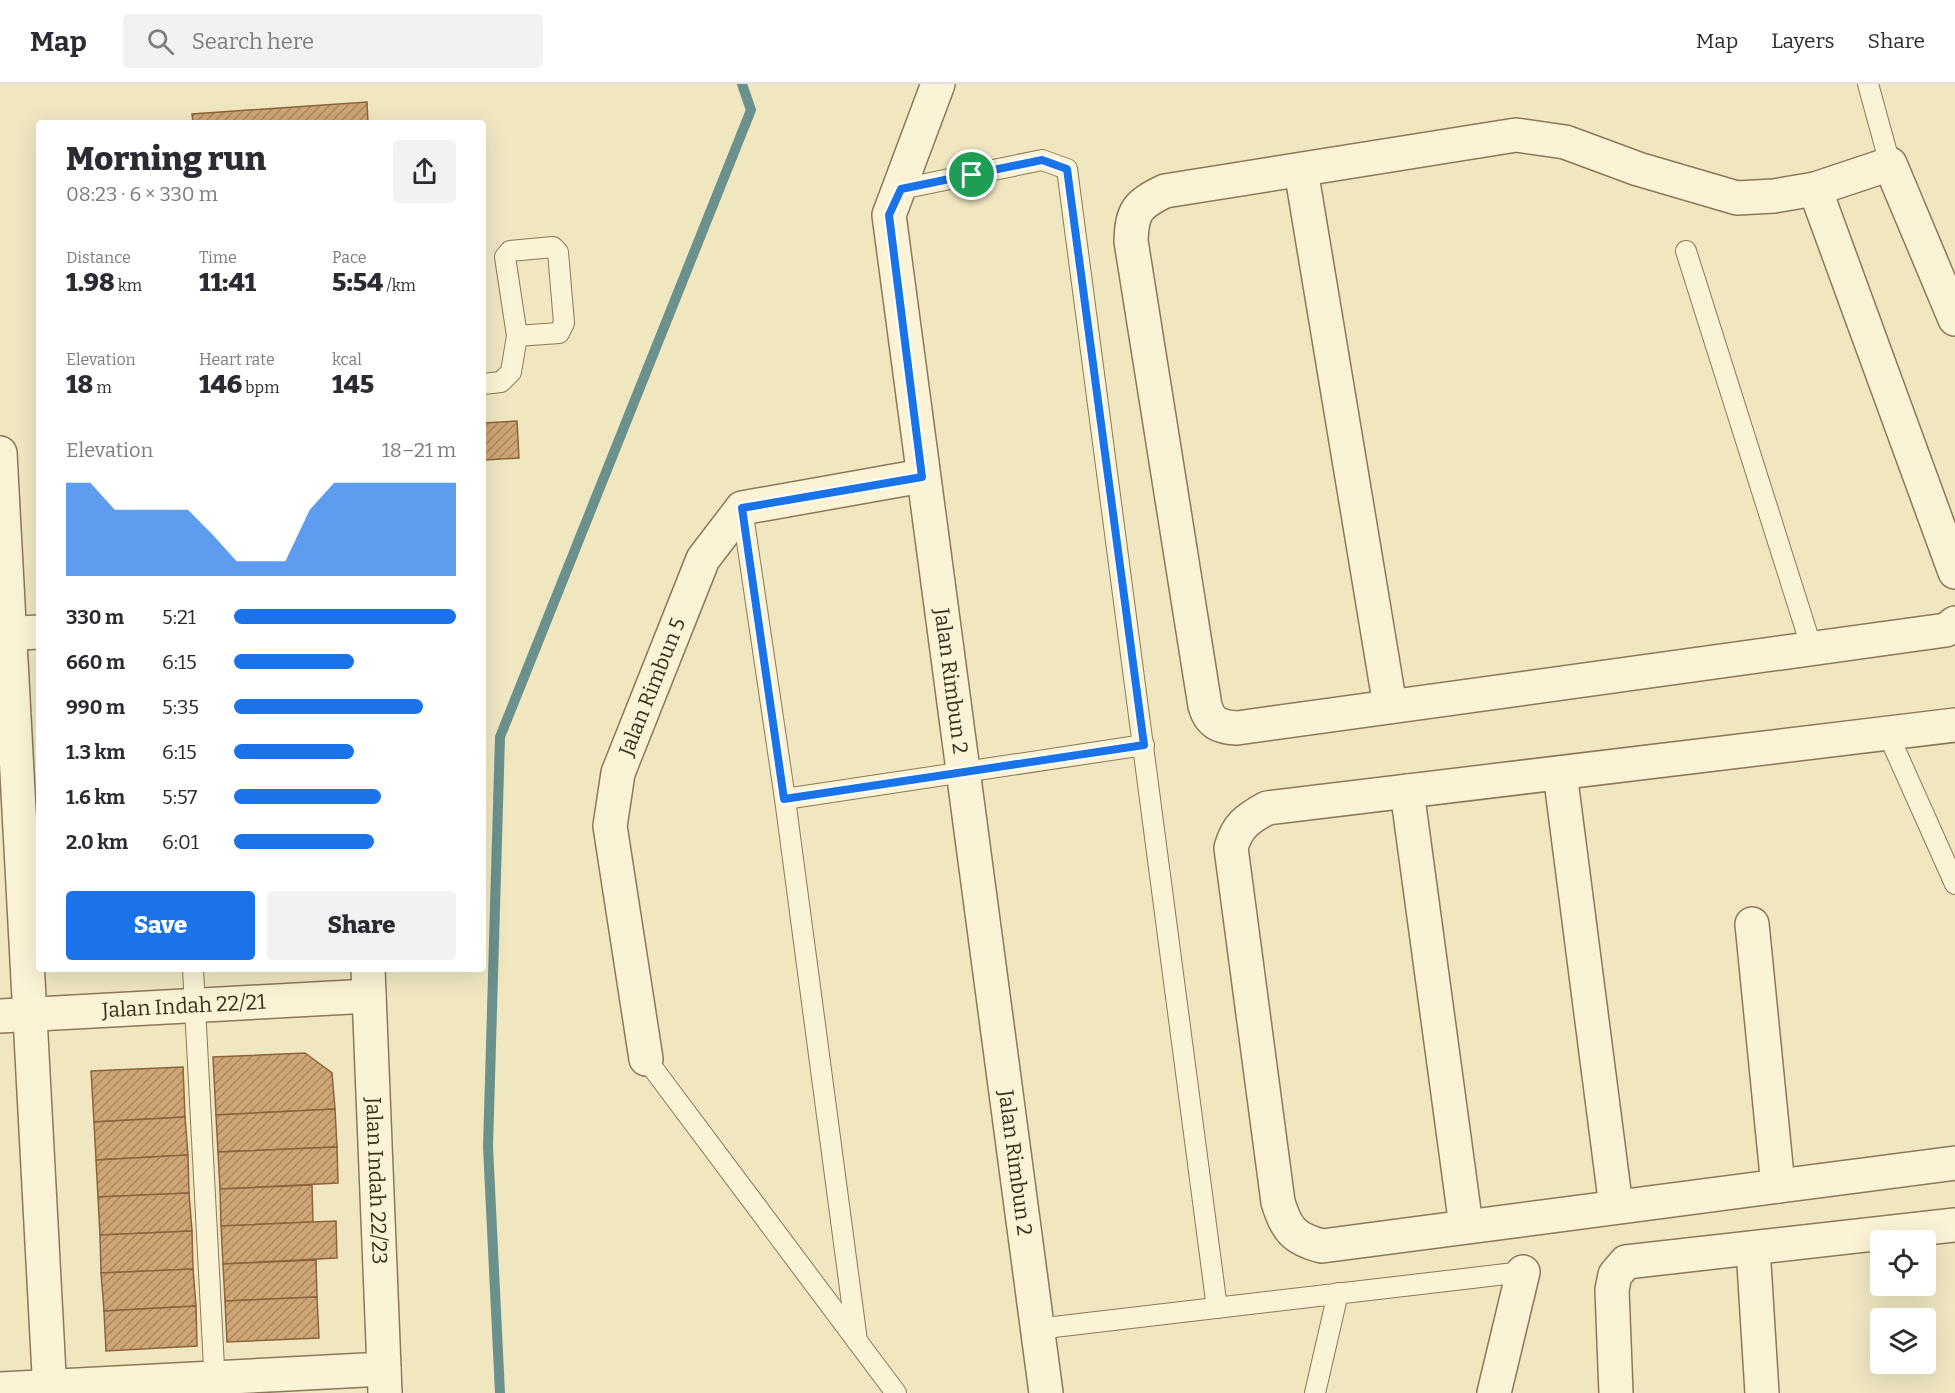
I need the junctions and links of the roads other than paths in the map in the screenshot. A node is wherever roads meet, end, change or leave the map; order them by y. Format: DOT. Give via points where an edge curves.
graph roads {
  1 [pos="938,84"];
  2 [pos="1868,84"];
  3 [pos="1890,164"];
  4 [pos="1301,170"];
  5 [pos="901,189"];
  6 [pos="1815,189"];
  7 [pos="1686,251"];
  8 [pos="1955,319"];
  9 [pos="517,336"];
  10 [pos="486,384"];
  11 [pos="0,453"];
  12 [pos="922,477"];
  13 [pos="742,508"];
  14 [pos="1955,572"];
  15 [pos="1955,623"];
  16 [pos="16,634"];
  17 [pos="1812,649"];
  18 [pos="1390,706"];
  19 [pos="1955,725"];
  20 [pos="1888,734"];
  21 [pos="1144,745"];
  22 [pos="962,771"];
  23 [pos="1560,773"];
  24 [pos="1407,791"];
  25 [pos="784,799"];
  26 [pos="1955,884"];
  27 [pos="1752,924"];
  28 [pos="193,972"];
  29 [pos="369,983"];
  30 [pos="195,1005"];
  31 [pos="15,1015"];
  32 [pos="646,1059"];
  33 [pos="1955,1163"];
  34 [pos="1778,1186"];
  35 [pos="1616,1207"];
  36 [pos="1955,1225"];
  37 [pos="1466,1226"];
  38 [pos="1753,1248"];
  39 [pos="1523,1272"];
  40 [pos="1338,1293"];
  41 [pos="1217,1308"];
  42 [pos="1037,1329"];
  43 [pos="857,1341"];
  44 [pos="385,1381"];
  45 [pos="215,1385"];
  46 [pos="0,1389"];
  47 [pos="50,1390"];
  48 [pos="896,1393"];
  49 [pos="1046,1393"];
  50 [pos="1314,1393"];
  51 [pos="1494,1393"];
  52 [pos="1616,1393"];
  53 [pos="1762,1393"];
  1 -- 5 [label="street, Jalan Rimbun 2"];
  2 -- 3 [label="lane"];
  3 -- 6 [label="street"];
  3 -- 8 [label="street"];
  4 -- 6 [label="street" via="1516,135 1565,142 1638,170 1737,198"];
  4 -- 18 [label="street"];
  4 -- 18 [label="street" via="1165,191 1142,202 1131,220 1131,241 1203,694 1208,718 1221,727"];
  5 -- 12 [label="street, Jalan Rimbun 2" via="889,215"];
  5 -- 21 [label="lane" via="1042,160 1067,169"];
  6 -- 14 [label="street"];
  7 -- 17 [label="lane"];
  9 -- 9 [label="lane" via="559,333 564,323 558,252 554,247 510,251 505,257"];
  9 -- 10 [label="lane" via="512,372 501,382"];
  11 -- 16 [label="street"];
  12 -- 13 [label="street"];
  12 -- 22 [label="street, Jalan Rimbun 2"];
  13 -- 25 [label="lane"];
  13 -- 32 [label="street, Jalan Rimbun 5" via="703,559 618,773 610,826"];
  15 -- 17 [label="street" via="1946,630"];
  16 -- 31 [label="street"];
  17 -- 18 [label="street"];
  19 -- 20 [label="street"];
  20 -- 23 [label="street"];
  20 -- 26 [label="lane"];
  21 -- 22 [label="lane"];
  21 -- 41 [label="lane"];
  22 -- 25 [label="lane"];
  22 -- 42 [label="street, Jalan Rimbun 2"];
  23 -- 24 [label="street"];
  23 -- 35 [label="street"];
  24 -- 37 [label="street"];
  24 -- 37 [label="street" via="1267,808 1246,819 1235,831 1231,848 1277,1190 1285,1225 1305,1242 1322,1246"];
  25 -- 43 [label="lane"];
  27 -- 34 [label="street"];
  28 -- 30 [label="lane"];
  29 -- 30 [label="street, Jalan Indah 22/21"];
  29 -- 44 [label="street, Jalan Indah 22/23"];
  30 -- 31 [label="street, Jalan Indah 22/21"];
  30 -- 45 [label="lane"];
  31 -- 47 [label="street"];
  32 -- 43 [label="lane"];
  33 -- 34 [label="street"];
  34 -- 35 [label="street"];
  35 -- 37 [label="street"];
  36 -- 38 [label="street"];
  38 -- 52 [label="street" via="1626,1262 1615,1275 1612,1290"];
  38 -- 53 [label="street"];
  39 -- 40 [label="lane"];
  39 -- 51 [label="street"];
  40 -- 41 [label="lane"];
  40 -- 50 [label="lane"];
  41 -- 42 [label="lane"];
  42 -- 49 [label="street, Jalan Rimbun 2"];
  43 -- 48 [label="lane"];
  44 -- 45 [label="street"];
  45 -- 47 [label="street"];
  46 -- 47 [label="street"];
}
